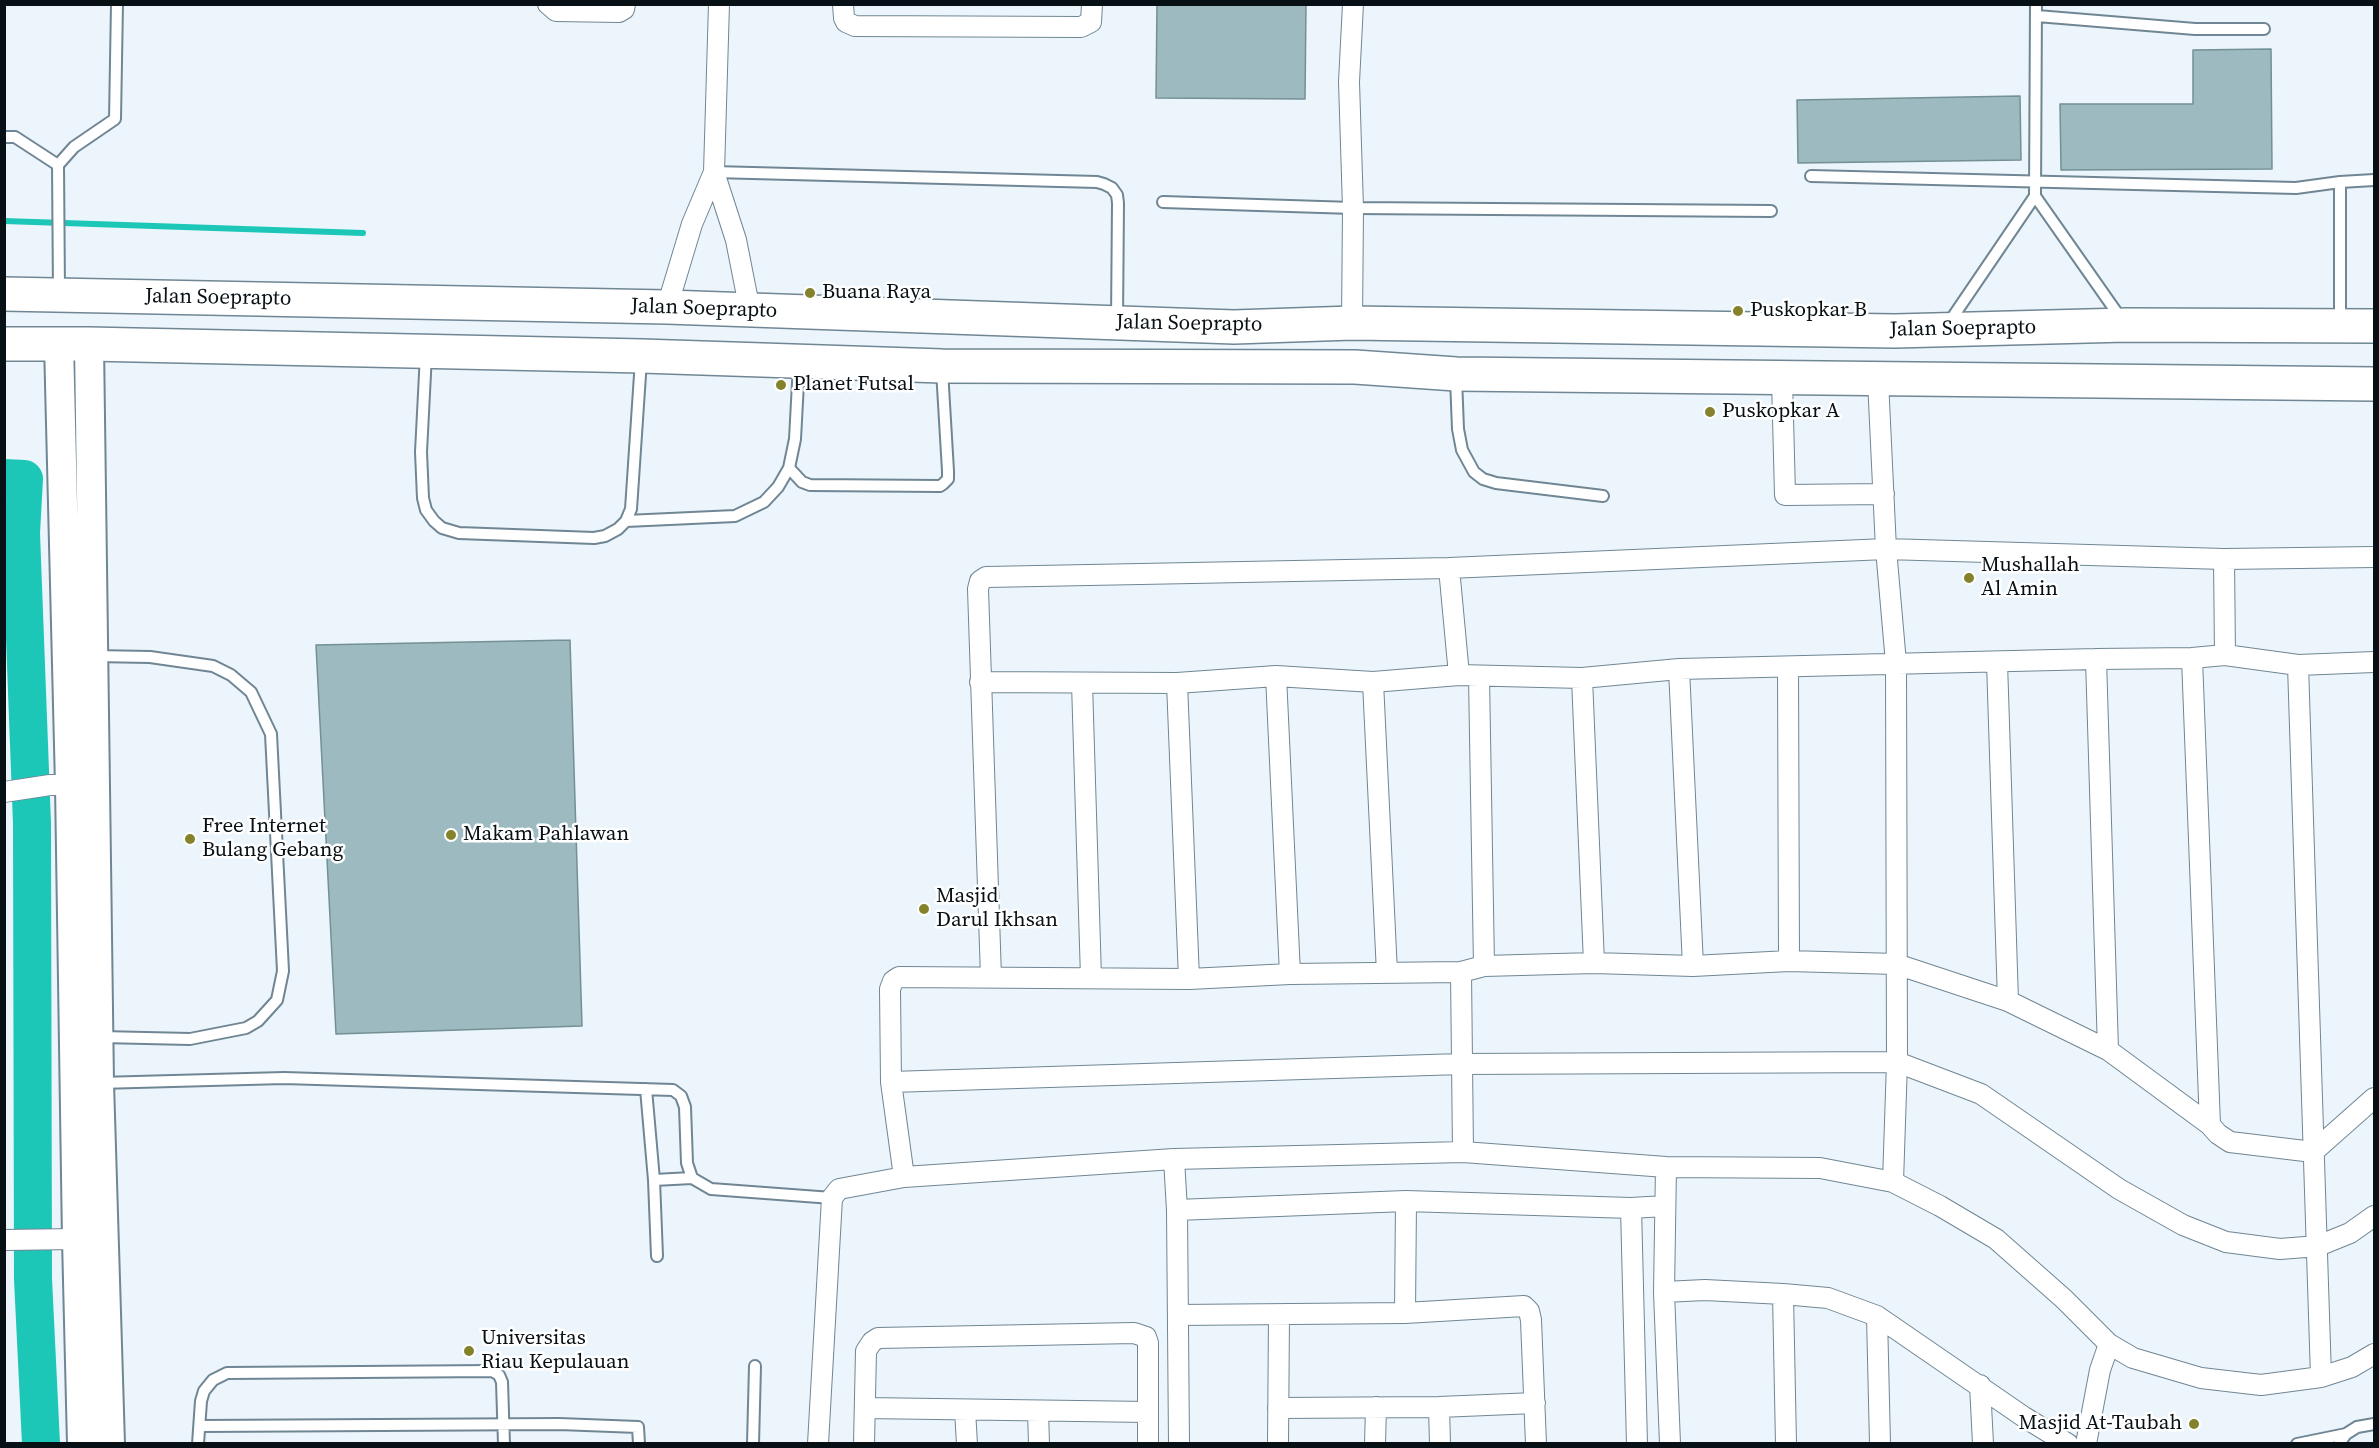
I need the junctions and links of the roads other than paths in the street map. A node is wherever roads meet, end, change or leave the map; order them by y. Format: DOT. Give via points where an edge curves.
graph roads {
  1 [pos="117,4"];
  2 [pos="548,4"];
  3 [pos="625,4"];
  4 [pos="719,4"];
  5 [pos="843,4"];
  6 [pos="1092,4"];
  7 [pos="1353,4"];
  8 [pos="2036,10"];
  9 [pos="2264,29"];
  10 [pos="4,137"];
  11 [pos="58,165"];
  12 [pos="714,172"];
  13 [pos="1810,176"];
  14 [pos="2036,180"];
  15 [pos="2374,180"];
  16 [pos="2340,182"];
  17 [pos="2036,196"];
  18 [pos="1163,202"];
  19 [pos="1353,208"];
  20 [pos="1771,211"];
  21 [pos="4,294"];
  22 [pos="59,295"];
  23 [pos="667,306"];
  24 [pos="750,311"];
  25 [pos="1117,323"];
  26 [pos="1352,323"];
  27 [pos="2126,325"];
  28 [pos="2340,326"];
  29 [pos="2374,326"];
  30 [pos="1234,327"];
  31 [pos="1945,329"];
  32 [pos="74,343"];
  33 [pos="4,344"];
  34 [pos="426,351"];
  35 [pos="642,356"];
  36 [pos="799,360"];
  37 [pos="942,366"];
  38 [pos="1236,367"];
  39 [pos="1456,374"];
  40 [pos="1782,379"];
  41 [pos="1878,380"];
  42 [pos="2374,384"];
  43 [pos="789,468"];
  44 [pos="1884,494"];
  45 [pos="1603,496"];
  46 [pos="626,521"];
  47 [pos="1886,549"];
  48 [pos="2374,557"];
  49 [pos="2224,559"];
  50 [pos="1449,568"];
  51 [pos="2225,655"];
  52 [pos="81,657"];
  53 [pos="2096,658"];
  54 [pos="2192,658"];
  55 [pos="1997,662"];
  56 [pos="2374,662"];
  57 [pos="1896,663"];
  58 [pos="2298,665"];
  59 [pos="1788,667"];
  60 [pos="1678,669"];
  61 [pos="1459,675"];
  62 [pos="1276,676"];
  63 [pos="1479,677"];
  64 [pos="1582,678"];
  65 [pos="980,682"];
  66 [pos="1373,682"];
  67 [pos="1082,683"];
  68 [pos="1177,683"];
  69 [pos="72,785"];
  70 [pos="9,791"];
  71 [pos="1789,961"];
  72 [pos="1594,963"];
  73 [pos="1896,964"];
  74 [pos="1484,966"];
  75 [pos="1693,966"];
  76 [pos="1461,972"];
  77 [pos="1387,973"];
  78 [pos="1290,974"];
  79 [pos="990,977"];
  80 [pos="1091,978"];
  81 [pos="1189,979"];
  82 [pos="2008,1001"];
  83 [pos="86,1036"];
  84 [pos="2108,1050"];
  85 [pos="1898,1062"];
  86 [pos="1461,1064"];
  87 [pos="106,1082"];
  88 [pos="891,1082"];
  89 [pos="646,1089"];
  90 [pos="2374,1098"];
  91 [pos="2210,1125"];
  92 [pos="1463,1152"];
  93 [pos="2313,1152"];
  94 [pos="1174,1159"];
  95 [pos="1666,1167"];
  96 [pos="904,1177"];
  97 [pos="692,1178"];
  98 [pos="654,1180"];
  99 [pos="1893,1182"];
  100 [pos="831,1198"];
  101 [pos="1406,1201"];
  102 [pos="1665,1206"];
  103 [pos="1631,1208"];
  104 [pos="1177,1210"];
  105 [pos="2374,1216"];
  106 [pos="77,1239"];
  107 [pos="12,1240"];
  108 [pos="2318,1246"];
  109 [pos="657,1256"];
  110 [pos="1664,1292"];
  111 [pos="1783,1294"];
  112 [pos="1405,1313"];
  113 [pos="1178,1315"];
  114 [pos="1278,1315"];
  115 [pos="1877,1316"];
  116 [pos="2109,1344"];
  117 [pos="2374,1354"];
  118 [pos="755,1366"];
  119 [pos="2321,1377"];
  120 [pos="1980,1385"];
  121 [pos="1535,1403"];
  122 [pos="1376,1407"];
  123 [pos="1439,1407"];
  124 [pos="865,1408"];
  125 [pos="1278,1408"];
  126 [pos="965,1410"];
  127 [pos="1038,1411"];
  128 [pos="1148,1413"];
  129 [pos="2374,1424"];
  130 [pos="504,1425"];
  131 [pos="200,1426"];
  132 [pos="2346,1434"];
  133 [pos="82,1443"];
  134 [pos="110,1443"];
  135 [pos="198,1443"];
  136 [pos="504,1443"];
  137 [pos="639,1443"];
  138 [pos="753,1443"];
  139 [pos="818,1443"];
  140 [pos="864,1443"];
  141 [pos="967,1443"];
  142 [pos="1040,1443"];
  143 [pos="1148,1443"];
  144 [pos="1179,1443"];
  145 [pos="1278,1443"];
  146 [pos="1375,1443"];
  147 [pos="1440,1443"];
  148 [pos="1536,1443"];
  149 [pos="1637,1443"];
  150 [pos="1670,1443"];
  151 [pos="1786,1443"];
  152 [pos="1880,1443"];
  153 [pos="1983,1443"];
  154 [pos="2068,1443"];
  155 [pos="2086,1443"];
  156 [pos="2296,1443"];
  157 [pos="2339,1443"];
  1 -- 11 [label="lane" via="115,119 74,147"];
  2 -- 3 [label="street" via="556,11 619,12"];
  4 -- 12 [label="street"];
  5 -- 6 [label="street" via="846,22 855,26 1081,27 1090,22"];
  7 -- 19 [label="street" via="1349,82"];
  8 -- 9 [label="lane" via="2195,29"];
  8 -- 14 [label="lane"];
  10 -- 11 [label="lane" via="15,137"];
  11 -- 22 [label="lane"];
  12 -- 23 [label="street" via="692,224"];
  12 -- 24 [label="street" via="736,240"];
  12 -- 25 [label="lane" via="1104,184 1112,188 1118,203"];
  13 -- 14 [label="lane"];
  14 -- 16 [label="lane" via="2296,188"];
  14 -- 17 [label="lane"];
  15 -- 16 [label="lane"];
  16 -- 28 [label="lane"];
  17 -- 27 [label="lane"];
  17 -- 31 [label="lane"];
  18 -- 19 [label="lane"];
  19 -- 20 [label="lane"];
  19 -- 26 [label="street"];
  21 -- 22 [label="highway, Jalan Soeprapto"];
  22 -- 23 [label="highway, Jalan Soeprapto"];
  23 -- 24 [label="highway, Jalan Soeprapto"];
  24 -- 25 [label="highway, Jalan Soeprapto"];
  25 -- 30 [label="highway, Jalan Soeprapto"];
  26 -- 30 [label="highway, Jalan Soeprapto"];
  26 -- 31 [label="highway, Jalan Soeprapto"];
  27 -- 28 [label="highway, Jalan Soeprapto"];
  27 -- 31 [label="highway, Jalan Soeprapto"];
  28 -- 29 [label="highway, Jalan Soeprapto"];
  30 -- 38 [label="highway"];
  32 -- 33 [label="highway, Jalan Soeprapto"];
  32 -- 34 [label="highway, Jalan Soeprapto"];
  32 -- 52 [label="main road"];
  34 -- 35 [label="highway, Jalan Soeprapto"];
  34 -- 46 [label="lane" via="423,498 426,510 442,528 459,533 594,538 605,536"];
  35 -- 36 [label="highway, Jalan Soeprapto"];
  35 -- 46 [label="lane" via="631,509"];
  36 -- 37 [label="highway, Jalan Soeprapto"];
  36 -- 43 [label="lane" via="795,438"];
  37 -- 38 [label="highway, Jalan Soeprapto"];
  37 -- 43 [label="lane" via="948,471 943,484 810,485"];
  38 -- 39 [label="highway, Jalan Soeprapto" via="1355,367"];
  39 -- 40 [label="highway, Jalan Soeprapto"];
  39 -- 45 [label="lane" via="1458,429 1462,450 1474,472 1496,483"];
  40 -- 41 [label="highway, Jalan Soeprapto"];
  40 -- 44 [label="street" via="1785,495"];
  41 -- 42 [label="highway, Jalan Soeprapto"];
  41 -- 44 [label="street"];
  43 -- 46 [label="lane" via="764,502 735,516"];
  44 -- 47 [label="street"];
  47 -- 49 [label="street"];
  47 -- 50 [label="street"];
  47 -- 57 [label="street"];
  48 -- 49 [label="street"];
  49 -- 51 [label="street"];
  50 -- 61 [label="street"];
  50 -- 65 [label="street" via="986,578 980,581 978,589"];
  51 -- 54 [label="street"];
  51 -- 58 [label="street"];
  52 -- 69 [label="main road"];
  52 -- 83 [label="lane" via="150,657 213,666 251,692 271,734 283,971 277,1000 246,1028 190,1039"];
  53 -- 54 [label="street"];
  53 -- 55 [label="street"];
  53 -- 84 [label="street"];
  54 -- 91 [label="street"];
  55 -- 57 [label="street"];
  55 -- 82 [label="street"];
  56 -- 58 [label="street"];
  57 -- 59 [label="street"];
  57 -- 73 [label="street"];
  58 -- 93 [label="street"];
  59 -- 60 [label="street"];
  59 -- 71 [label="street"];
  60 -- 64 [label="street"];
  60 -- 75 [label="street"];
  61 -- 63 [label="street"];
  61 -- 66 [label="street"];
  62 -- 66 [label="street"];
  62 -- 68 [label="street"];
  62 -- 78 [label="street"];
  63 -- 64 [label="street"];
  63 -- 74 [label="street"];
  64 -- 72 [label="street"];
  65 -- 67 [label="street"];
  65 -- 79 [label="street"];
  66 -- 77 [label="street"];
  67 -- 68 [label="street"];
  67 -- 80 [label="street"];
  68 -- 81 [label="street"];
  69 -- 70 [label="street"];
  69 -- 83 [label="main road"];
  71 -- 73 [label="street"];
  71 -- 75 [label="street"];
  72 -- 74 [label="street"];
  72 -- 75 [label="street"];
  73 -- 82 [label="street"];
  73 -- 85 [label="street"];
  74 -- 76 [label="street"];
  76 -- 77 [label="street"];
  76 -- 86 [label="street"];
  77 -- 78 [label="street"];
  78 -- 81 [label="street"];
  79 -- 80 [label="street"];
  79 -- 88 [label="street" via="899,977 893,981"];
  80 -- 81 [label="street"];
  82 -- 84 [label="street"];
  83 -- 87 [label="main road"];
  83 -- 106 [label="main road"];
  84 -- 91 [label="street"];
  85 -- 86 [label="street"];
  85 -- 99 [label="street"];
  85 -- 108 [label="street" via="1981,1094 2119,1189 2182,1225 2226,1242 2280,1250"];
  86 -- 88 [label="street"];
  86 -- 92 [label="street"];
  87 -- 89 [label="lane" via="284,1078"];
  87 -- 134 [label="main road"];
  88 -- 96 [label="street"];
  89 -- 97 [label="lane" via="673,1090 681,1096"];
  89 -- 98 [label="lane"];
  90 -- 93 [label="street"];
  91 -- 93 [label="street" via="2230,1142"];
  92 -- 94 [label="street"];
  92 -- 95 [label="street"];
  93 -- 108 [label="street"];
  94 -- 96 [label="street"];
  94 -- 104 [label="street"];
  95 -- 99 [label="street" via="1820,1168"];
  95 -- 102 [label="street"];
  96 -- 100 [label="street" via="845,1187"];
  97 -- 98 [label="lane"];
  97 -- 100 [label="lane" via="711,1189"];
  98 -- 109 [label="lane"];
  99 -- 116 [label="street" via="1996,1239"];
  100 -- 139 [label="street"];
  101 -- 103 [label="street"];
  101 -- 104 [label="street"];
  101 -- 112 [label="street"];
  102 -- 103 [label="street"];
  102 -- 110 [label="street"];
  103 -- 149 [label="street"];
  104 -- 113 [label="street"];
  105 -- 108 [label="street" via="2350,1233"];
  106 -- 107 [label="street"];
  106 -- 133 [label="main road"];
  108 -- 119 [label="street"];
  110 -- 111 [label="street"];
  110 -- 150 [label="street"];
  111 -- 115 [label="street" via="1828,1298"];
  111 -- 151 [label="street"];
  112 -- 114 [label="street"];
  112 -- 121 [label="street" via="1524,1306 1531,1320"];
  113 -- 114 [label="street"];
  113 -- 144 [label="street"];
  114 -- 125 [label="street"];
  115 -- 120 [label="street"];
  115 -- 152 [label="street"];
  116 -- 119 [label="street" via="2133,1358 2201,1378 2261,1385"];
  116 -- 155 [label="street"];
  117 -- 119 [label="street" via="2352,1367"];
  118 -- 138 [label="lane"];
  120 -- 153 [label="street"];
  120 -- 154 [label="street"];
  121 -- 123 [label="street"];
  121 -- 148 [label="street"];
  122 -- 123 [label="street"];
  122 -- 125 [label="street"];
  122 -- 146 [label="street"];
  123 -- 147 [label="street"];
  124 -- 126 [label="street"];
  124 -- 128 [label="street" via="866,1351 878,1338 1134,1333 1146,1337 1149,1343"];
  124 -- 140 [label="street"];
  125 -- 145 [label="street"];
  126 -- 127 [label="street"];
  126 -- 141 [label="street"];
  127 -- 128 [label="street"];
  127 -- 142 [label="street"];
  128 -- 143 [label="street"];
  129 -- 132 [label="lane"];
  130 -- 131 [label="lane"];
  130 -- 131 [label="lane" via="502,1382 492,1371 227,1373 204,1390"];
  130 -- 136 [label="lane"];
  130 -- 137 [label="lane" via="639,1427"];
  131 -- 135 [label="lane"];
  132 -- 156 [label="lane"];
  132 -- 157 [label="lane"];
}
